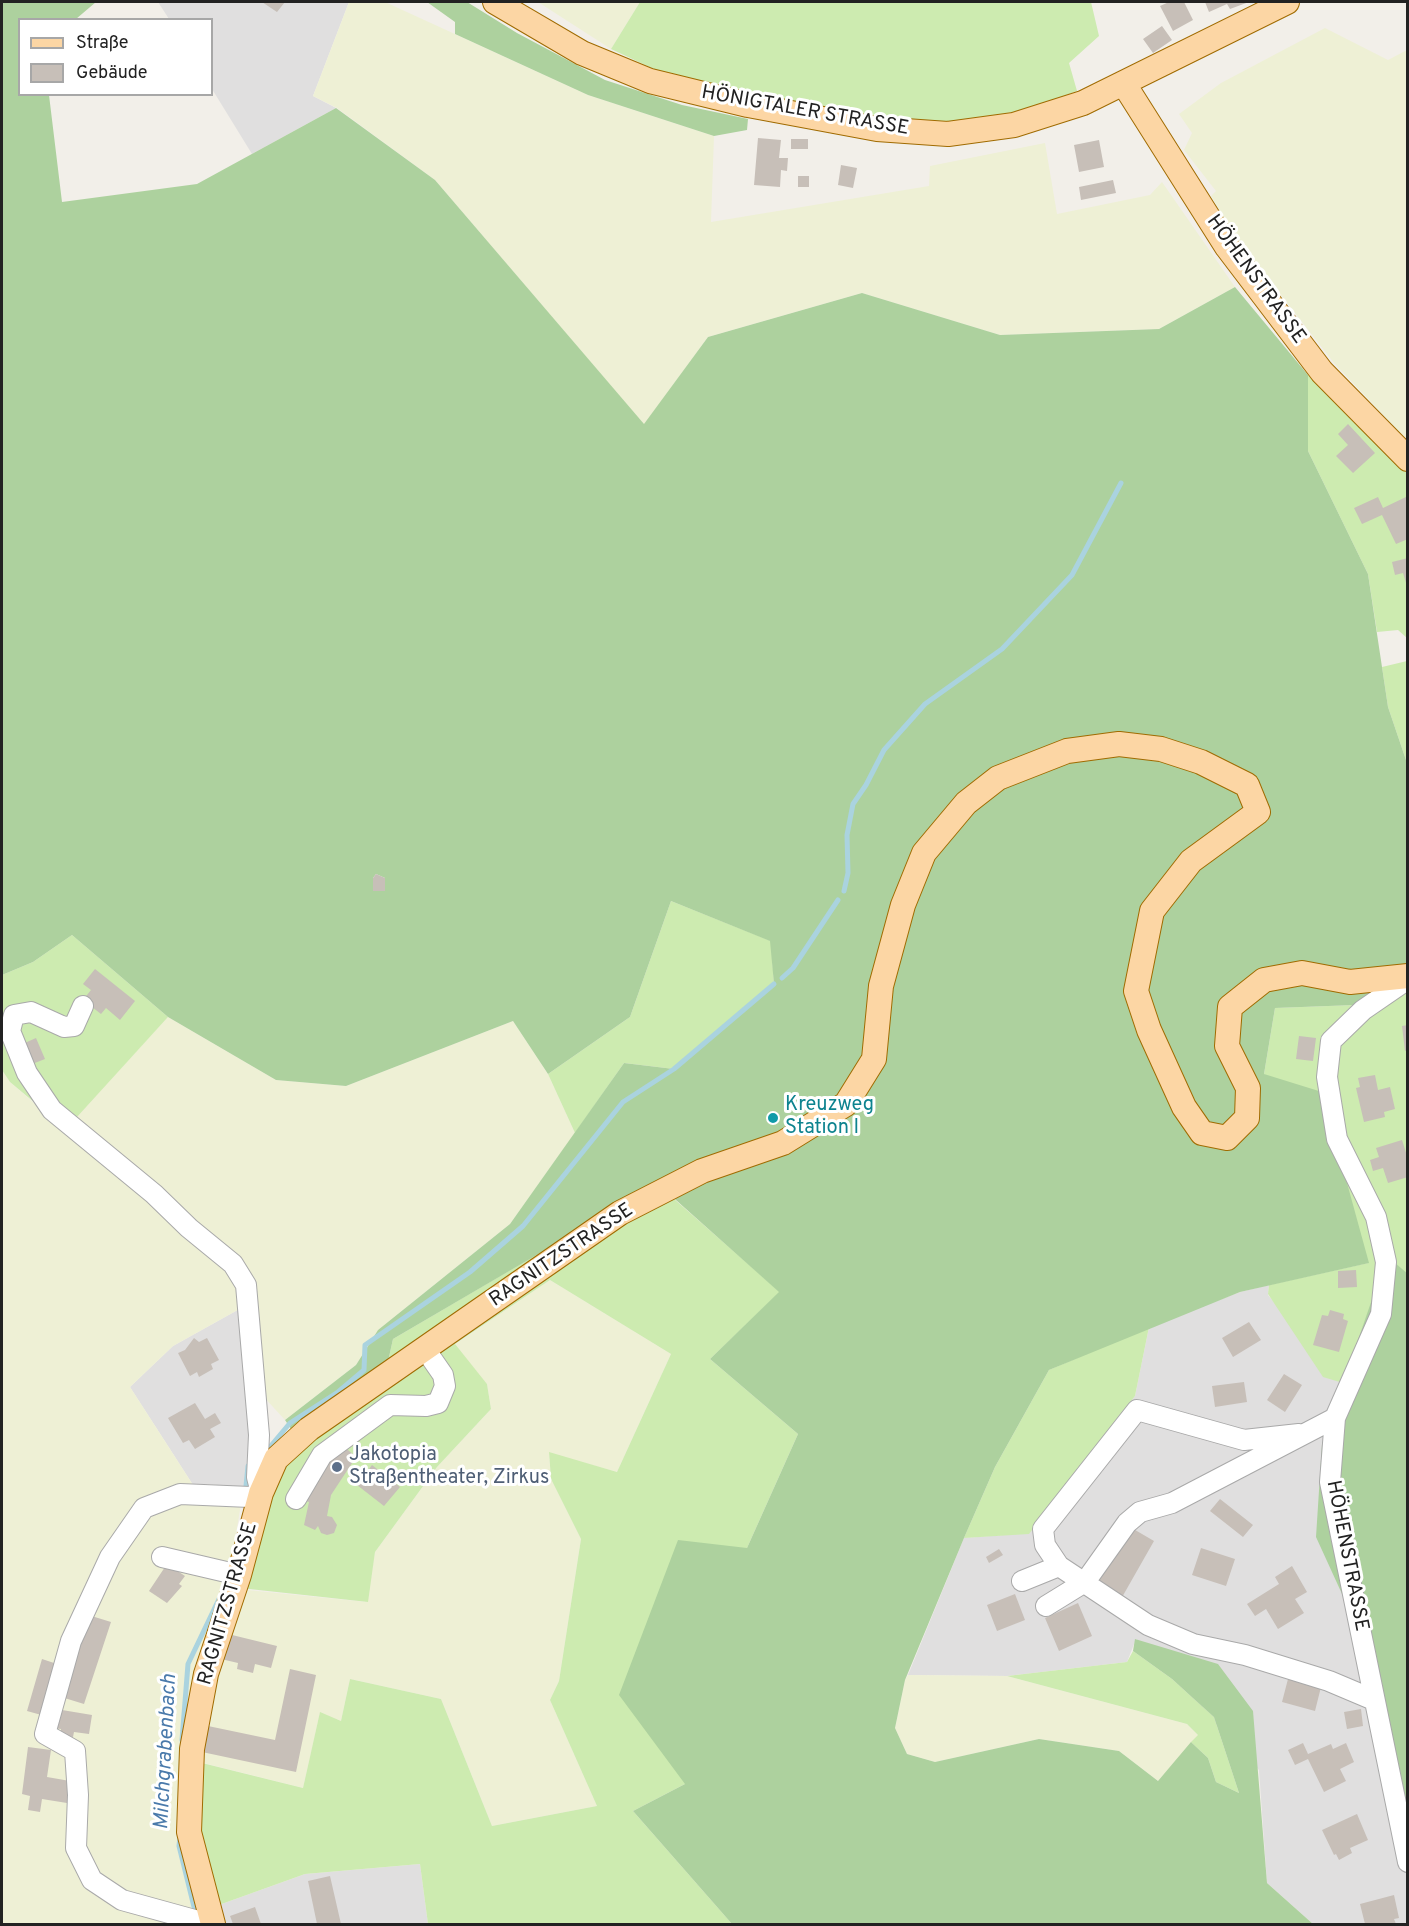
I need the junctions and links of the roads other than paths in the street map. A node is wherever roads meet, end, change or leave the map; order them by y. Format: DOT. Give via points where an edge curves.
graph roads {
  1 [pos="495,2"];
  2 [pos="1287,2"];
  3 [pos="1124,84"];
  4 [pos="1407,459"];
  5 [pos="1407,977"];
  6 [pos="83,1006"];
  7 [pos="425,1349"];
  8 [pos="1335,1418"];
  9 [pos="1299,1434"];
  10 [pos="261,1493"];
  11 [pos="296,1499"];
  12 [pos="162,1557"];
  13 [pos="1059,1566"];
  14 [pos="238,1575"];
  15 [pos="1022,1581"];
  16 [pos="1085,1582"];
  17 [pos="1046,1606"];
  18 [pos="1374,1700"];
  19 [pos="1407,1862"];
  20 [pos="211,1924"];
  1 -- 3 [label="main road, HÖNIGTALER STRASSE" via="582,52 650,81 748,105 877,129 948,134 989,130 1044,118"];
  2 -- 3 [label="main road, HÖNIGTALER STRASSE"];
  3 -- 4 [label="main road, HÖHENSTRASSE" via="1234,256 1322,372"];
  5 -- 7 [label="main road, RAGNITZSTRASSE" via="1350,982 1302,973 1264,980 1230,1006 1227,1046 1248,1088 1247,1118 1227,1138 1202,1133 1184,1107 1136,991 1152,910 1191,861 1258,812 1247,785 1201,762 1161,749 1119,744 1048,759 998,778 966,803 924,853 903,905 881,986 874,1059 846,1104 783,1143 702,1171 620,1214"];
  5 -- 8 [label="street, HÖHENSTRASSE" via="1363,1010 1331,1041 1327,1077 1337,1139 1376,1217 1386,1262 1381,1314"];
  6 -- 10 [label="street" via="74,1026 64,1027 31,1012 14,1015 10,1031 27,1073 52,1110 232,1264 246,1285"];
  7 -- 10 [label="main road, RAGNITZSTRASSE" via="309,1429 276,1459"];
  7 -- 11 [label="street" via="445,1386 438,1402 426,1406 390,1405 322,1455"];
  8 -- 9 [label="street"];
  8 -- 18 [label="street, HÖHENSTRASSE" via="1330,1482"];
  9 -- 13 [label="street" via="1244,1440 1137,1410 1042,1529 1045,1545"];
  9 -- 16 [label="street" via="1172,1503 1140,1512 1127,1523"];
  10 -- 14 [label="main road, RAGNITZSTRASSE"];
  10 -- 20 [label="street" via="250,1497 180,1494 144,1508 110,1557 71,1641 45,1734 75,1751 76,1848 92,1880 122,1900"];
  12 -- 14 [label="street"];
  13 -- 15 [label="street"];
  13 -- 16 [label="street"];
  14 -- 20 [label="main road, RAGNITZSTRASSE" via="206,1674 192,1749 189,1832"];
  16 -- 17 [label="street"];
  16 -- 18 [label="street" via="1148,1625 1193,1644 1245,1655 1329,1681"];
  18 -- 19 [label="street, HÖHENSTRASSE"];
}
